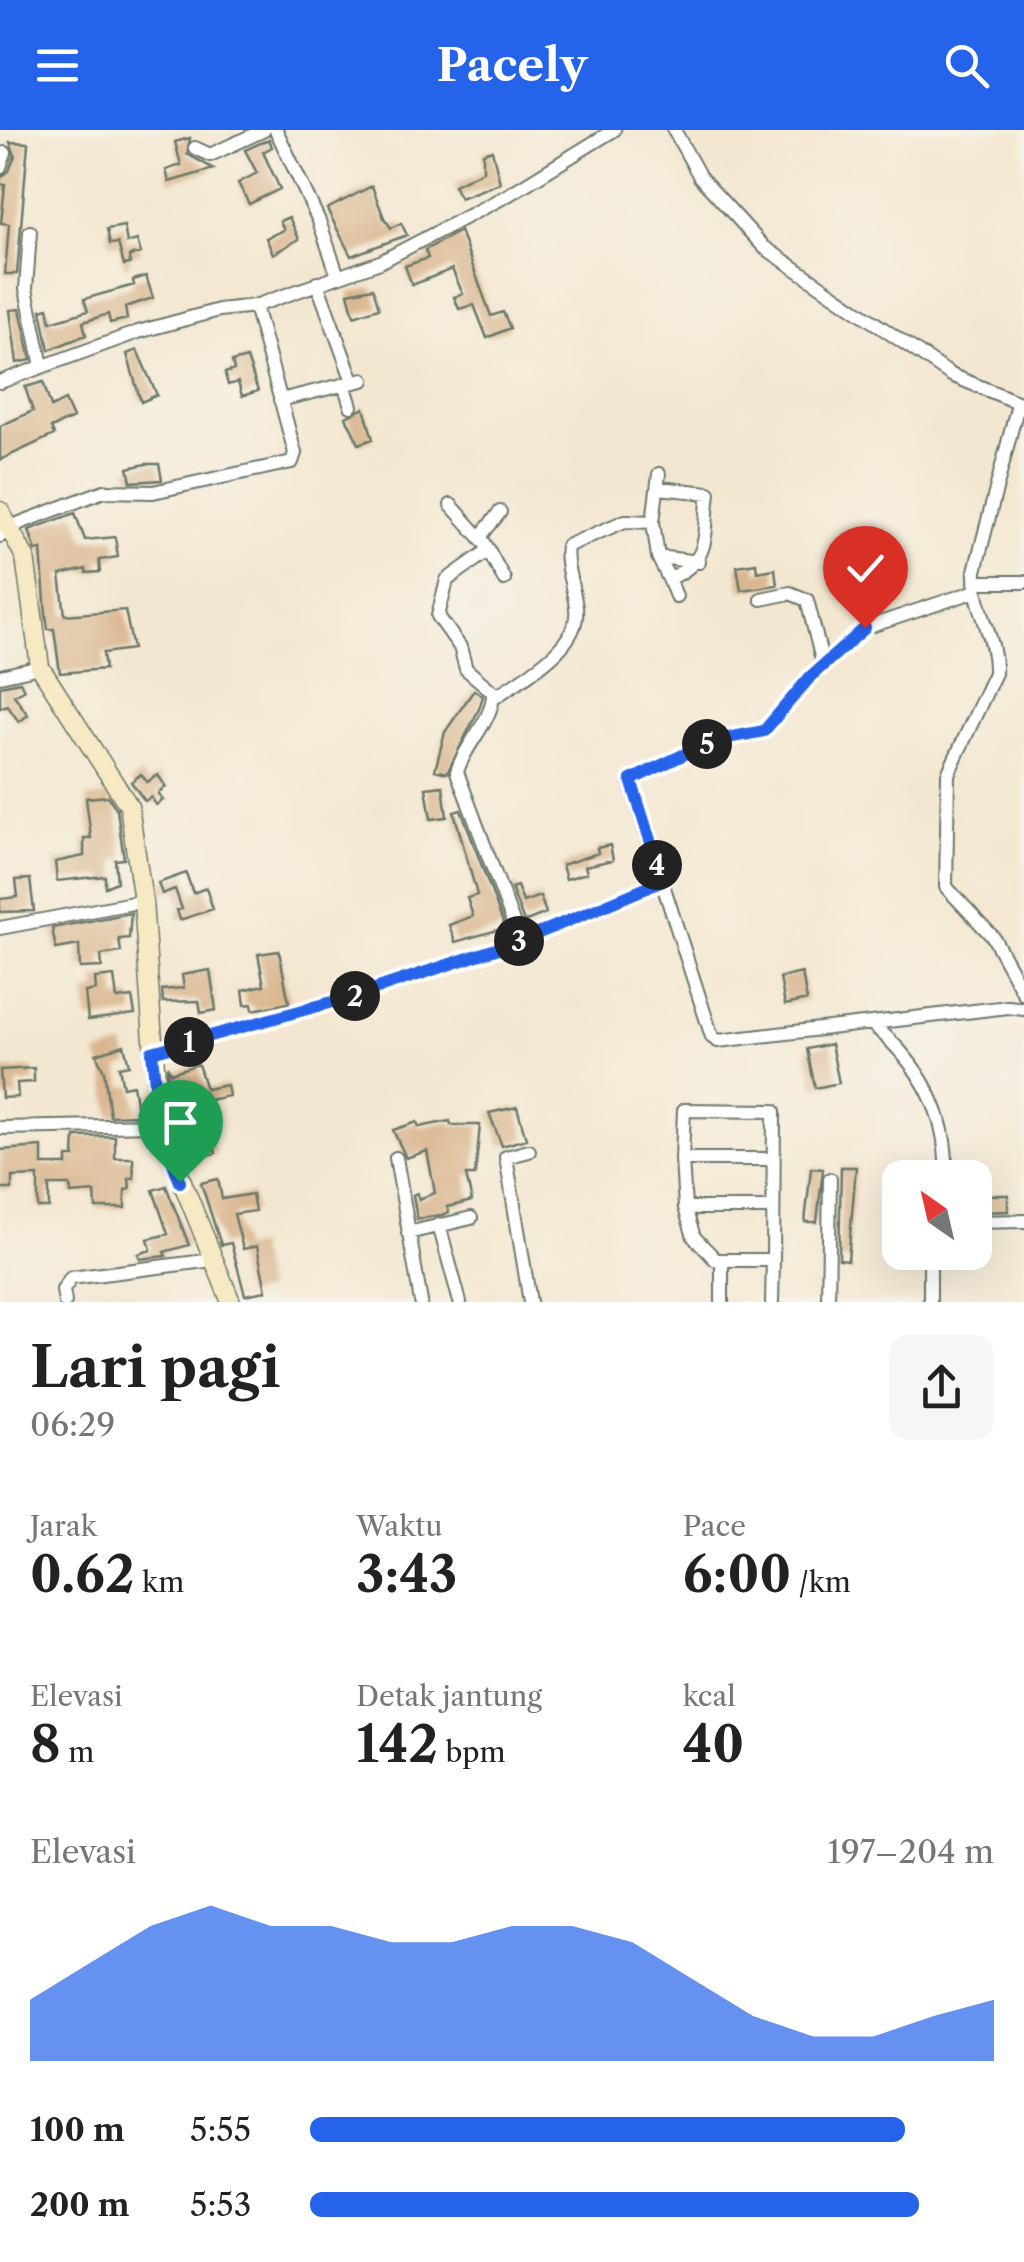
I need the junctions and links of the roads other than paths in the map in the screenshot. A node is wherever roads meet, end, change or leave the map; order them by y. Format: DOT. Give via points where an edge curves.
graph roads {
  1 [pos="264,130"];
  2 [pos="276,130"];
  3 [pos="674,130"];
  4 [pos="606,133"];
  5 [pos="195,148"];
  6 [pos="6,154"];
  7 [pos="0,168"];
  8 [pos="30,232"];
  9 [pos="338,276"];
  10 [pos="316,284"];
  11 [pos="255,306"];
  12 [pos="42,366"];
  13 [pos="353,380"];
  14 [pos="0,382"];
  15 [pos="280,400"];
  16 [pos="1021,404"];
  17 [pos="350,406"];
  18 [pos="451,505"];
  19 [pos="0,511"];
  20 [pos="500,512"];
  21 [pos="653,522"];
  22 [pos="6,532"];
  23 [pos="480,537"];
  24 [pos="489,550"];
  25 [pos="658,556"];
  26 [pos="699,562"];
  27 [pos="504,578"];
  28 [pos="669,579"];
  29 [pos="1024,582"];
  30 [pos="975,586"];
  31 [pos="676,596"];
  32 [pos="760,599"];
  33 [pos="824,664"];
  34 [pos="40,667"];
  35 [pos="0,676"];
  36 [pos="494,698"];
  37 [pos="663,881"];
  38 [pos="143,901"];
  39 [pos="0,928"];
  40 [pos="520,941"];
  41 [pos="1024,994"];
  42 [pos="1024,1010"];
  43 [pos="872,1024"];
  44 [pos="152,1052"];
  45 [pos="159,1125"];
  46 [pos="0,1128"];
  47 [pos="529,1152"];
  48 [pos="396,1158"];
  49 [pos="682,1159"];
  50 [pos="773,1159"];
  51 [pos="947,1160"];
  52 [pos="830,1179"];
  53 [pos="685,1208"];
  54 [pos="772,1208"];
  55 [pos="471,1218"];
  56 [pos="1024,1221"];
  57 [pos="992,1222"];
  58 [pos="439,1226"];
  59 [pos="408,1233"];
  60 [pos="213,1260"];
  61 [pos="773,1260"];
  62 [pos="722,1262"];
  63 [pos="930,1270"];
  64 [pos="65,1302"];
  65 [pos="231,1302"];
  66 [pos="421,1302"];
  67 [pos="460,1302"];
  68 [pos="530,1302"];
  69 [pos="722,1302"];
  70 [pos="772,1302"];
  71 [pos="828,1302"];
  72 [pos="930,1302"];
  1 -- 5 [label="street" via="210,155"];
  2 -- 9 [label="street"];
  3 -- 16 [label="street" via="700,177 764,246 951,374"];
  4 -- 9 [label="street" via="508,196 380,262"];
  6 -- 7 [label="street"];
  8 -- 12 [label="street" via="26,290"];
  9 -- 10 [label="street"];
  10 -- 11 [label="street"];
  10 -- 13 [label="street"];
  11 -- 12 [label="street" via="218,310"];
  11 -- 15 [label="street"];
  12 -- 14 [label="street"];
  13 -- 15 [label="street"];
  13 -- 17 [label="street"];
  15 -- 22 [label="street" via="295,453 290,463 153,492 104,492"];
  16 -- 30 [label="street"];
  18 -- 23 [label="street"];
  19 -- 22 [label="main road"];
  20 -- 23 [label="street"];
  21 -- 25 [label="street"];
  21 -- 26 [label="street" via="659,481 710,493"];
  21 -- 36 [label="street" via="625,521 567,546 573,630"];
  22 -- 34 [label="main road" via="25,557"];
  23 -- 24 [label="street"];
  24 -- 27 [label="street"];
  24 -- 36 [label="street" via="447,580 438,616 466,669 490,686"];
  25 -- 26 [label="street"];
  25 -- 28 [label="street"];
  26 -- 28 [label="street"];
  28 -- 31 [label="street"];
  29 -- 30 [label="street"];
  30 -- 33 [label="street" via="865,628"];
  30 -- 41 [label="street" via="995,673 948,774 946,887 993,937"];
  32 -- 33 [label="street" via="790,593 807,600"];
  33 -- 37 [label="street" via="764,731 712,741 631,780"];
  34 -- 35 [label="street"];
  34 -- 38 [label="main road" via="125,795"];
  36 -- 40 [label="street" via="457,772"];
  37 -- 40 [label="street"];
  37 -- 43 [label="street" via="712,1037"];
  38 -- 39 [label="street"];
  38 -- 44 [label="main road"];
  40 -- 44 [label="street"];
  42 -- 43 [label="street"];
  43 -- 51 [label="street" via="907,1053 927,1087"];
  44 -- 45 [label="main road"];
  45 -- 46 [label="street"];
  45 -- 60 [label="main road"];
  47 -- 68 [label="street" via="506,1156"];
  48 -- 59 [label="street"];
  49 -- 50 [label="street"];
  49 -- 50 [label="street" via="684,1110 774,1111"];
  49 -- 53 [label="street"];
  50 -- 54 [label="street"];
  52 -- 71 [label="street"];
  53 -- 54 [label="street"];
  53 -- 62 [label="street" via="696,1240"];
  54 -- 61 [label="street"];
  55 -- 58 [label="street"];
  56 -- 57 [label="street"];
  58 -- 59 [label="street"];
  58 -- 67 [label="street"];
  59 -- 66 [label="street"];
  60 -- 64 [label="street" via="71,1278"];
  60 -- 65 [label="main road"];
  61 -- 62 [label="street"];
  61 -- 70 [label="street"];
  62 -- 69 [label="street"];
  63 -- 72 [label="street"];
}
